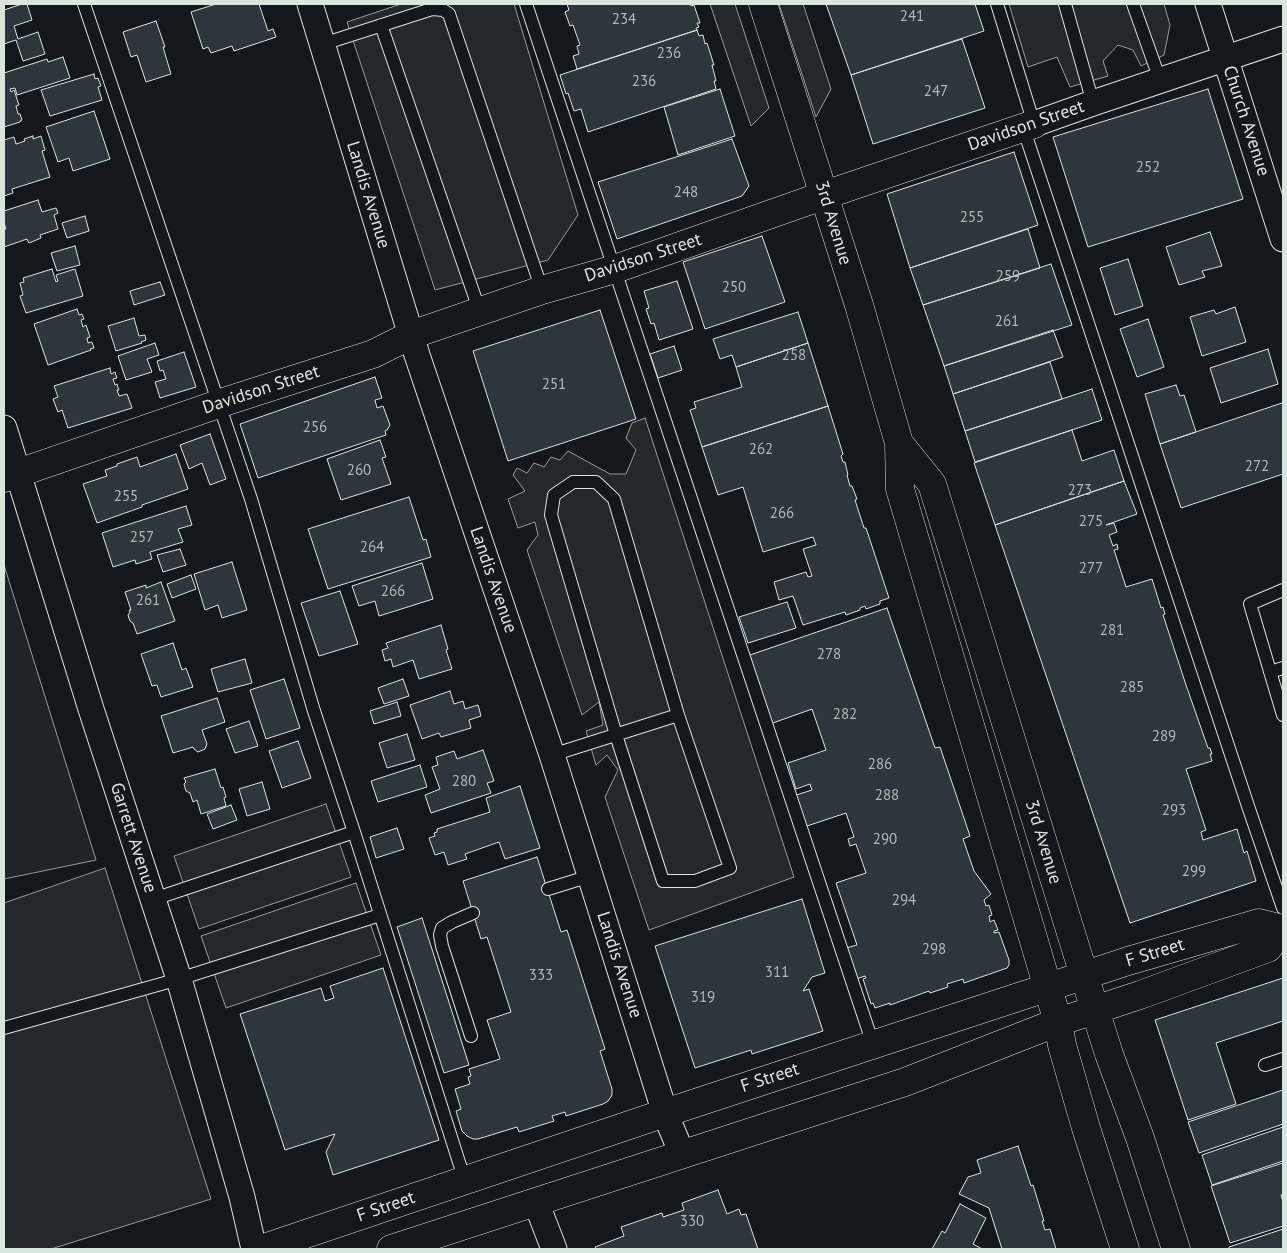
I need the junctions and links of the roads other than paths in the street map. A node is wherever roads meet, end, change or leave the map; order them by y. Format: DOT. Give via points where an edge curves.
graph roads {
  1 [pos="84,4"];
  2 [pos="310,4"];
  3 [pos="526,4"];
  4 [pos="764,4"];
  5 [pos="997,4"];
  6 [pos="1066,4"];
  7 [pos="1133,4"];
  8 [pos="1208,4"];
  9 [pos="381,25"];
  10 [pos="1283,39"];
  11 [pos="323,44"];
  12 [pos="1226,58"];
  13 [pos="1160,80"];
  14 [pos="1093,103"];
  15 [pos="1028,126"];
  16 [pos="825,195"];
  17 [pos="1283,239"];
  18 [pos="615,269"];
  19 [pos="542,290"];
  20 [pos="480,312"];
  21 [pos="411,335"];
  22 [pos="219,404"];
  23 [pos="4,428"];
  24 [pos="899,443"];
  25 [pos="11,475"];
  26 [pos="1283,590"];
  27 [pos="1283,668"];
  28 [pos="1270,672"];
  29 [pos="1283,715"];
  30 [pos="678,716"];
  31 [pos="616,735"];
  32 [pos="552,755"];
  33 [pos="354,832"];
  34 [pos="590,876"];
  35 [pos="548,889"];
  36 [pos="154,899"];
  37 [pos="473,913"];
  38 [pos="380,915"];
  39 [pos="1283,922"];
  40 [pos="1084,975"];
  41 [pos="179,979"];
  42 [pos="1048,988"];
  43 [pos="1095,1011"];
  44 [pos="1058,1022"];
  45 [pos="4,1028"];
  46 [pos="471,1036"];
  47 [pos="873,1044"];
  48 [pos="1283,1059"];
  49 [pos="1265,1065"];
  50 [pos="665,1113"];
  51 [pos="682,1154"];
  52 [pos="465,1181"];
  53 [pos="536,1202"];
  54 [pos="254,1249"];
  55 [pos="261,1249"];
  56 [pos="390,1249"];
  57 [pos="554,1249"];
  58 [pos="1125,1249"];
  59 [pos="1176,1249"];
  1 -- 22 [label="lane"];
  2 -- 11 [label="street, Landis Avenue"];
  3 -- 18 [label="lane"];
  4 -- 16 [label="main road, 3rd Avenue"];
  5 -- 15 [label="lane"];
  6 -- 14 [label="lane"];
  7 -- 13 [label="lane"];
  8 -- 12 [label="street, Church Avenue"];
  9 -- 11 [label="lane"];
  9 -- 19 [label="lane" via="432,9 449,14"];
  9 -- 20 [label="lane"];
  10 -- 12 [label="street, Davidson Street"];
  11 -- 21 [label="street, Landis Avenue"];
  12 -- 13 [label="street, Davidson Street"];
  12 -- 17 [label="street, Church Avenue"];
  13 -- 14 [label="street, Davidson Street"];
  14 -- 15 [label="street, Davidson Street"];
  15 -- 16 [label="main road, Davidson Street"];
  15 -- 39 [label="lane"];
  16 -- 18 [label="main road, Davidson Street"];
  16 -- 24 [label="main road, 3rd Avenue"];
  18 -- 19 [label="main road, Davidson Street"];
  18 -- 47 [label="lane"];
  19 -- 20 [label="main road, Davidson Street"];
  20 -- 21 [label="main road, Davidson Street"];
  21 -- 22 [label="main road, Davidson Street" via="373,354"];
  21 -- 32 [label="street, Landis Avenue"];
  22 -- 25 [label="main road, Davidson Street"];
  22 -- 33 [label="lane"];
  23 -- 25 [label="street, Garrett Avenue"];
  24 -- 40 [label="main road, 3rd Avenue" via="932,484"];
  24 -- 42 [label="main road, 3rd Avenue" via="900,489"];
  25 -- 36 [label="street, Garrett Avenue"];
  26 -- 28 [label="lane" via="1250,604"];
  27 -- 28 [label="lane"];
  28 -- 29 [label="lane"];
  30 -- 31 [label="lane"];
  30 -- 31 [label="lane" via="730,868 696,881 663,881"];
  30 -- 31 [label="lane" via="614,499 596,482 573,482 554,495 551,515"];
  31 -- 32 [label="lane"];
  32 -- 34 [label="street, Landis Avenue"];
  33 -- 36 [label="lane"];
  33 -- 38 [label="lane"];
  34 -- 35 [label="lane"];
  34 -- 50 [label="street, Landis Avenue"];
  36 -- 41 [label="street, Garrett Avenue"];
  37 -- 46 [label="lane" via="442,928 440,935"];
  38 -- 41 [label="lane"];
  38 -- 52 [label="lane"];
  39 -- 40 [label="main road, F Street" via="1259,922"];
  39 -- 43 [label="main road, F Street" via="1268,948"];
  40 -- 42 [label="main road, F Street"];
  40 -- 43 [label="main road, 3rd Avenue"];
  41 -- 45 [label="lane"];
  41 -- 54 [label="street, Garrett Avenue"];
  42 -- 44 [label="main road, 3rd Avenue"];
  42 -- 47 [label="main road, F Street"];
  43 -- 44 [label="main road, F Street"];
  43 -- 59 [label="main road, 3rd Avenue"];
  44 -- 51 [label="main road, F Street" via="905,1082"];
  44 -- 58 [label="main road, 3rd Avenue" via="1086,1128"];
  47 -- 50 [label="main road, F Street"];
  48 -- 49 [label="lane"];
  50 -- 51 [label="street, Landis Avenue"];
  50 -- 52 [label="main road, F Street"];
  51 -- 53 [label="main road, F Street"];
  52 -- 55 [label="main road, F Street"];
  53 -- 56 [label="main road, F Street"];
  53 -- 57 [label="street"];
}
